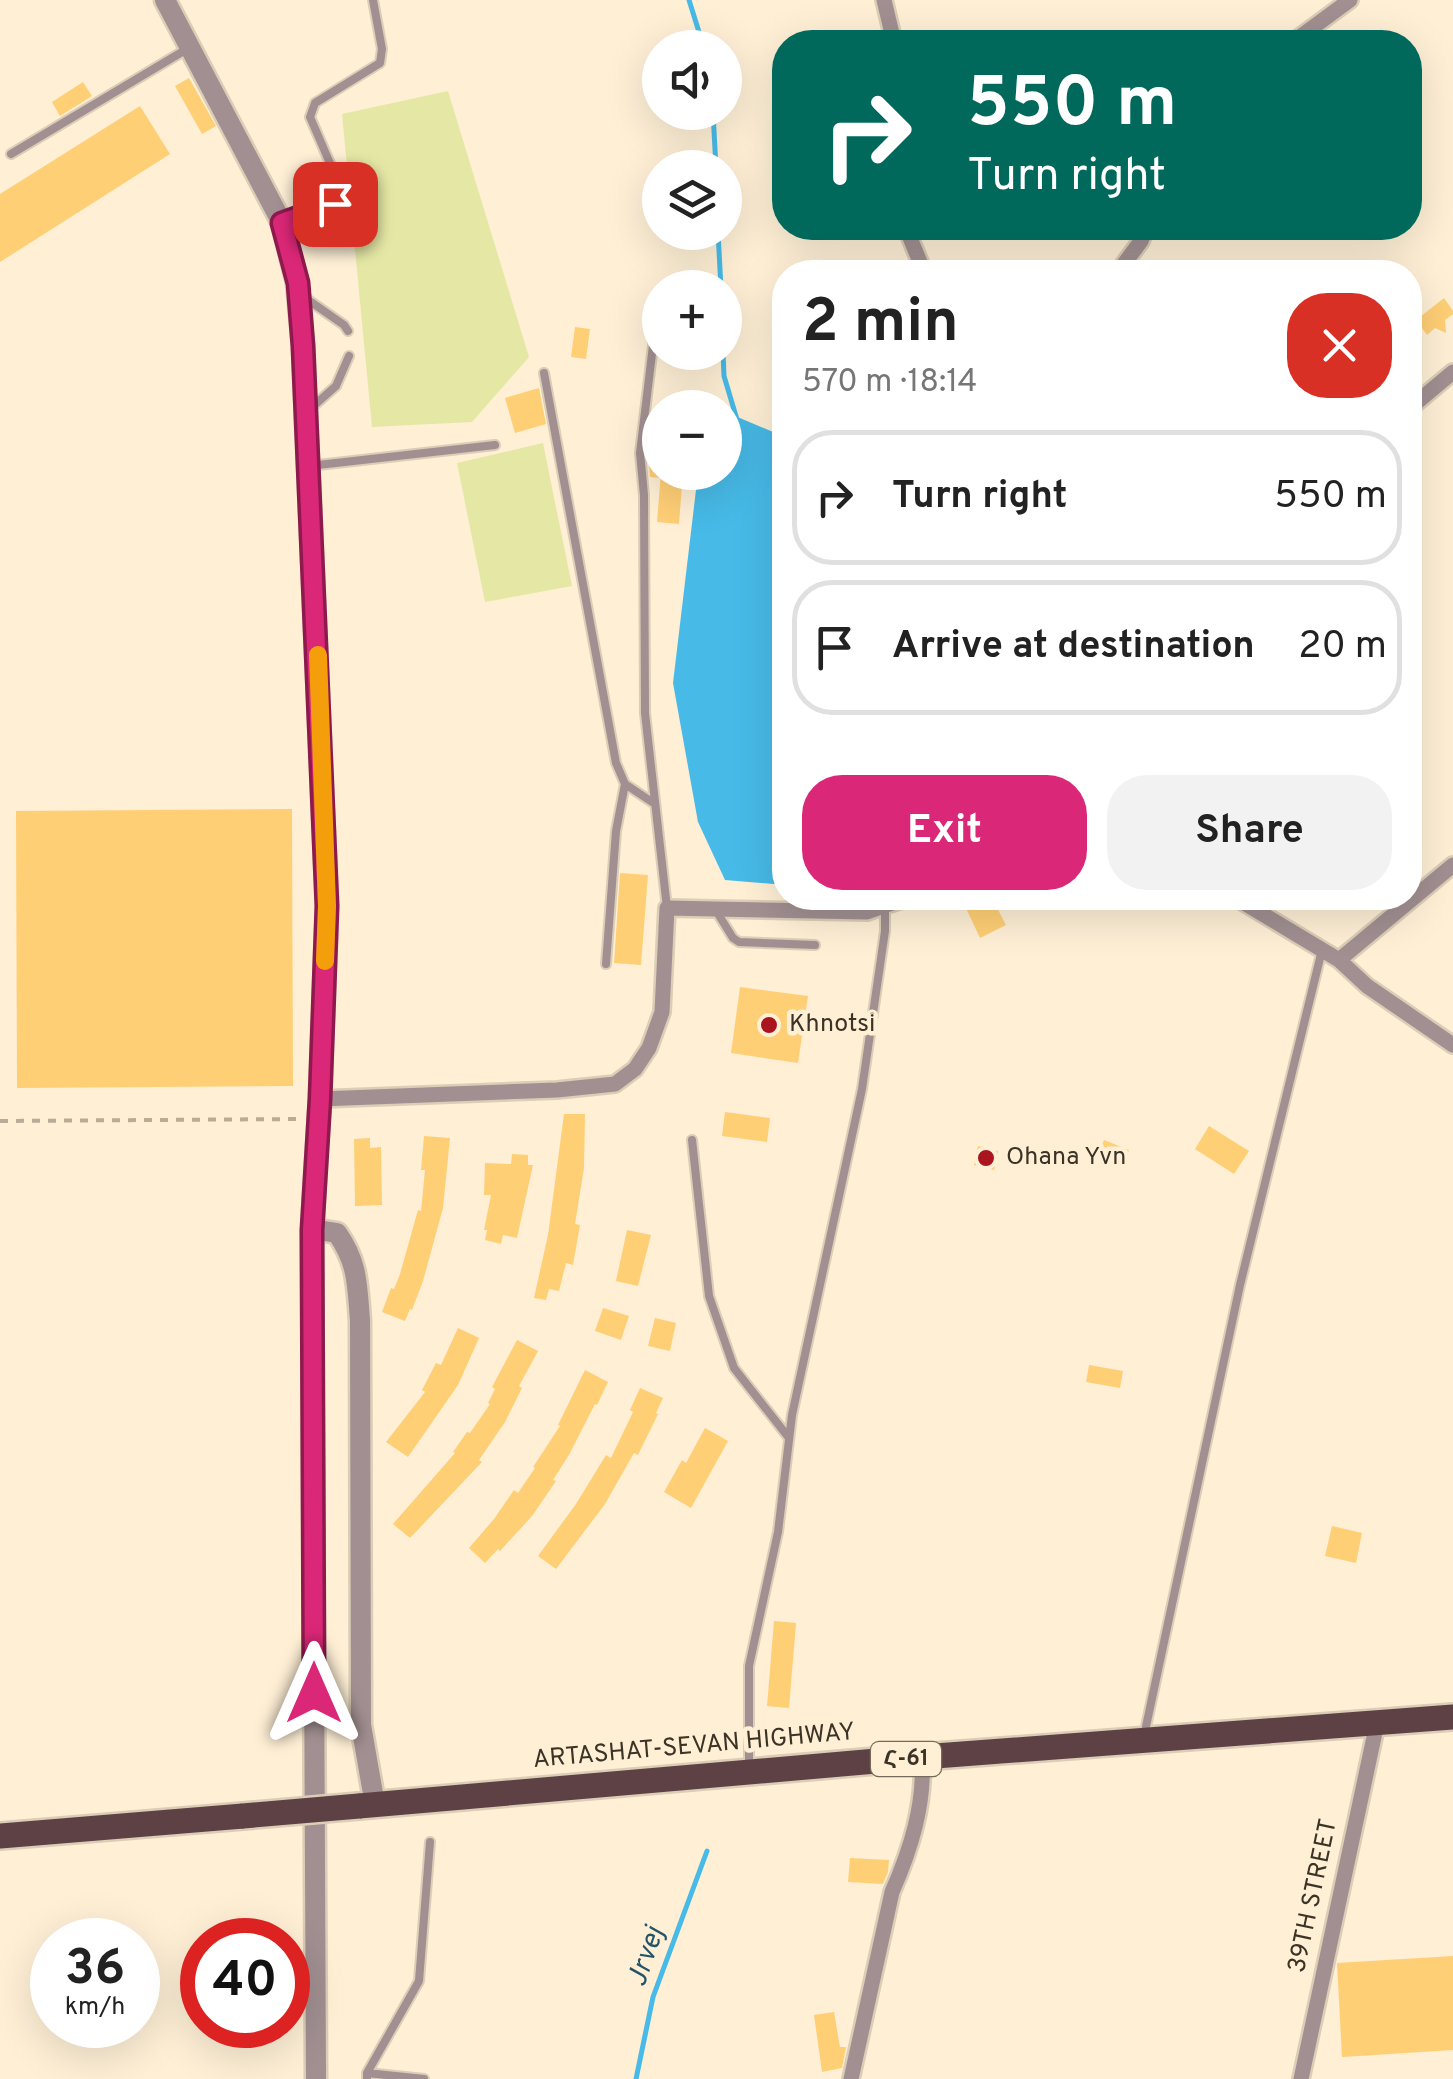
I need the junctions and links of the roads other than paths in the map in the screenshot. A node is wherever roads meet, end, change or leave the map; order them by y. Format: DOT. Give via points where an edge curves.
graph roads {
  1 [pos="165,0"];
  2 [pos="374,0"];
  3 [pos="884,0"];
  4 [pos="1350,0"];
  5 [pos="891,30"];
  6 [pos="1309,30"];
  7 [pos="190,47"];
  8 [pos="10,154"];
  9 [pos="282,223"];
  10 [pos="298,294"];
  11 [pos="348,332"];
  12 [pos="349,356"];
  13 [pos="650,370"];
  14 [pos="1453,372"];
  15 [pos="544,373"];
  16 [pos="1422,398"];
  17 [pos="307,412"];
  18 [pos="495,445"];
  19 [pos="309,466"];
  20 [pos="626,784"];
  21 [pos="655,804"];
  22 [pos="1453,866"];
  23 [pos="1422,892"];
  24 [pos="666,908"];
  25 [pos="715,908"];
  26 [pos="772,910"];
  27 [pos="791,910"];
  28 [pos="873,910"];
  29 [pos="885,910"];
  30 [pos="1256,910"];
  31 [pos="1400,910"];
  32 [pos="815,945"];
  33 [pos="1322,950"];
  34 [pos="1339,960"];
  35 [pos="606,964"];
  36 [pos="1453,1045"];
  37 [pos="320,1109"];
  38 [pos="692,1140"];
  39 [pos="312,1230"];
  40 [pos="789,1438"];
  41 [pos="1453,1716"];
  42 [pos="1377,1723"];
  43 [pos="1143,1741"];
  44 [pos="922,1758"];
  45 [pos="749,1773"];
  46 [pos="367,1805"];
  47 [pos="0,1836"];
  48 [pos="430,1842"];
  49 [pos="367,2076"];
  50 [pos="316,2079"];
  51 [pos="424,2079"];
  52 [pos="852,2079"];
  53 [pos="1301,2079"];
  1 -- 7 [label="street"];
  2 -- 9 [label="lane" via="380,62 315,104 310,117 339,184 335,204"];
  3 -- 5 [label="street"];
  4 -- 6 [label="street"];
  7 -- 8 [label="lane"];
  7 -- 9 [label="street"];
  9 -- 10 [label="street"];
  10 -- 11 [label="lane"];
  10 -- 17 [label="street"];
  12 -- 17 [label="lane" via="336,386"];
  13 -- 21 [label="lane" via="640,453 646,713"];
  14 -- 16 [label="street"];
  15 -- 20 [label="lane" via="616,762"];
  17 -- 19 [label="street"];
  18 -- 19 [label="lane"];
  19 -- 37 [label="street" via="327,906"];
  20 -- 21 [label="lane"];
  20 -- 35 [label="lane"];
  21 -- 24 [label="lane"];
  22 -- 23 [label="street"];
  24 -- 25 [label="street"];
  24 -- 37 [label="street" via="662,1012 649,1048 616,1084"];
  25 -- 26 [label="street"];
  25 -- 32 [label="lane" via="739,942"];
  27 -- 28 [label="street"];
  29 -- 40 [label="lane" via="862,1088"];
  30 -- 33 [label="street"];
  31 -- 34 [label="street"];
  33 -- 34 [label="street"];
  33 -- 43 [label="lane" via="1240,1285"];
  34 -- 36 [label="street"];
  37 -- 39 [label="street"];
  38 -- 40 [label="lane" via="709,1296 734,1368"];
  39 -- 46 [label="street" via="337,1232 356,1267"];
  39 -- 50 [label="street"];
  40 -- 45 [label="lane" via="778,1532 749,1666"];
  41 -- 42 [label="main road, ARTASHAT-SEVAN HIGHWAY / Հ-61"];
  42 -- 43 [label="main road, ARTASHAT-SEVAN HIGHWAY / Հ-61"];
  42 -- 53 [label="street, 39TH STREET"];
  43 -- 44 [label="main road, ARTASHAT-SEVAN HIGHWAY / Հ-61"];
  44 -- 45 [label="main road, ARTASHAT-SEVAN HIGHWAY / Հ-61"];
  44 -- 52 [label="street" via="917,1822 892,1892"];
  45 -- 46 [label="main road, ARTASHAT-SEVAN HIGHWAY / Հ-61"];
  46 -- 47 [label="main road, ARTASHAT-SEVAN HIGHWAY / Հ-61, bridge"];
  48 -- 49 [label="lane" via="419,1981"];
  49 -- 51 [label="lane"];
}
